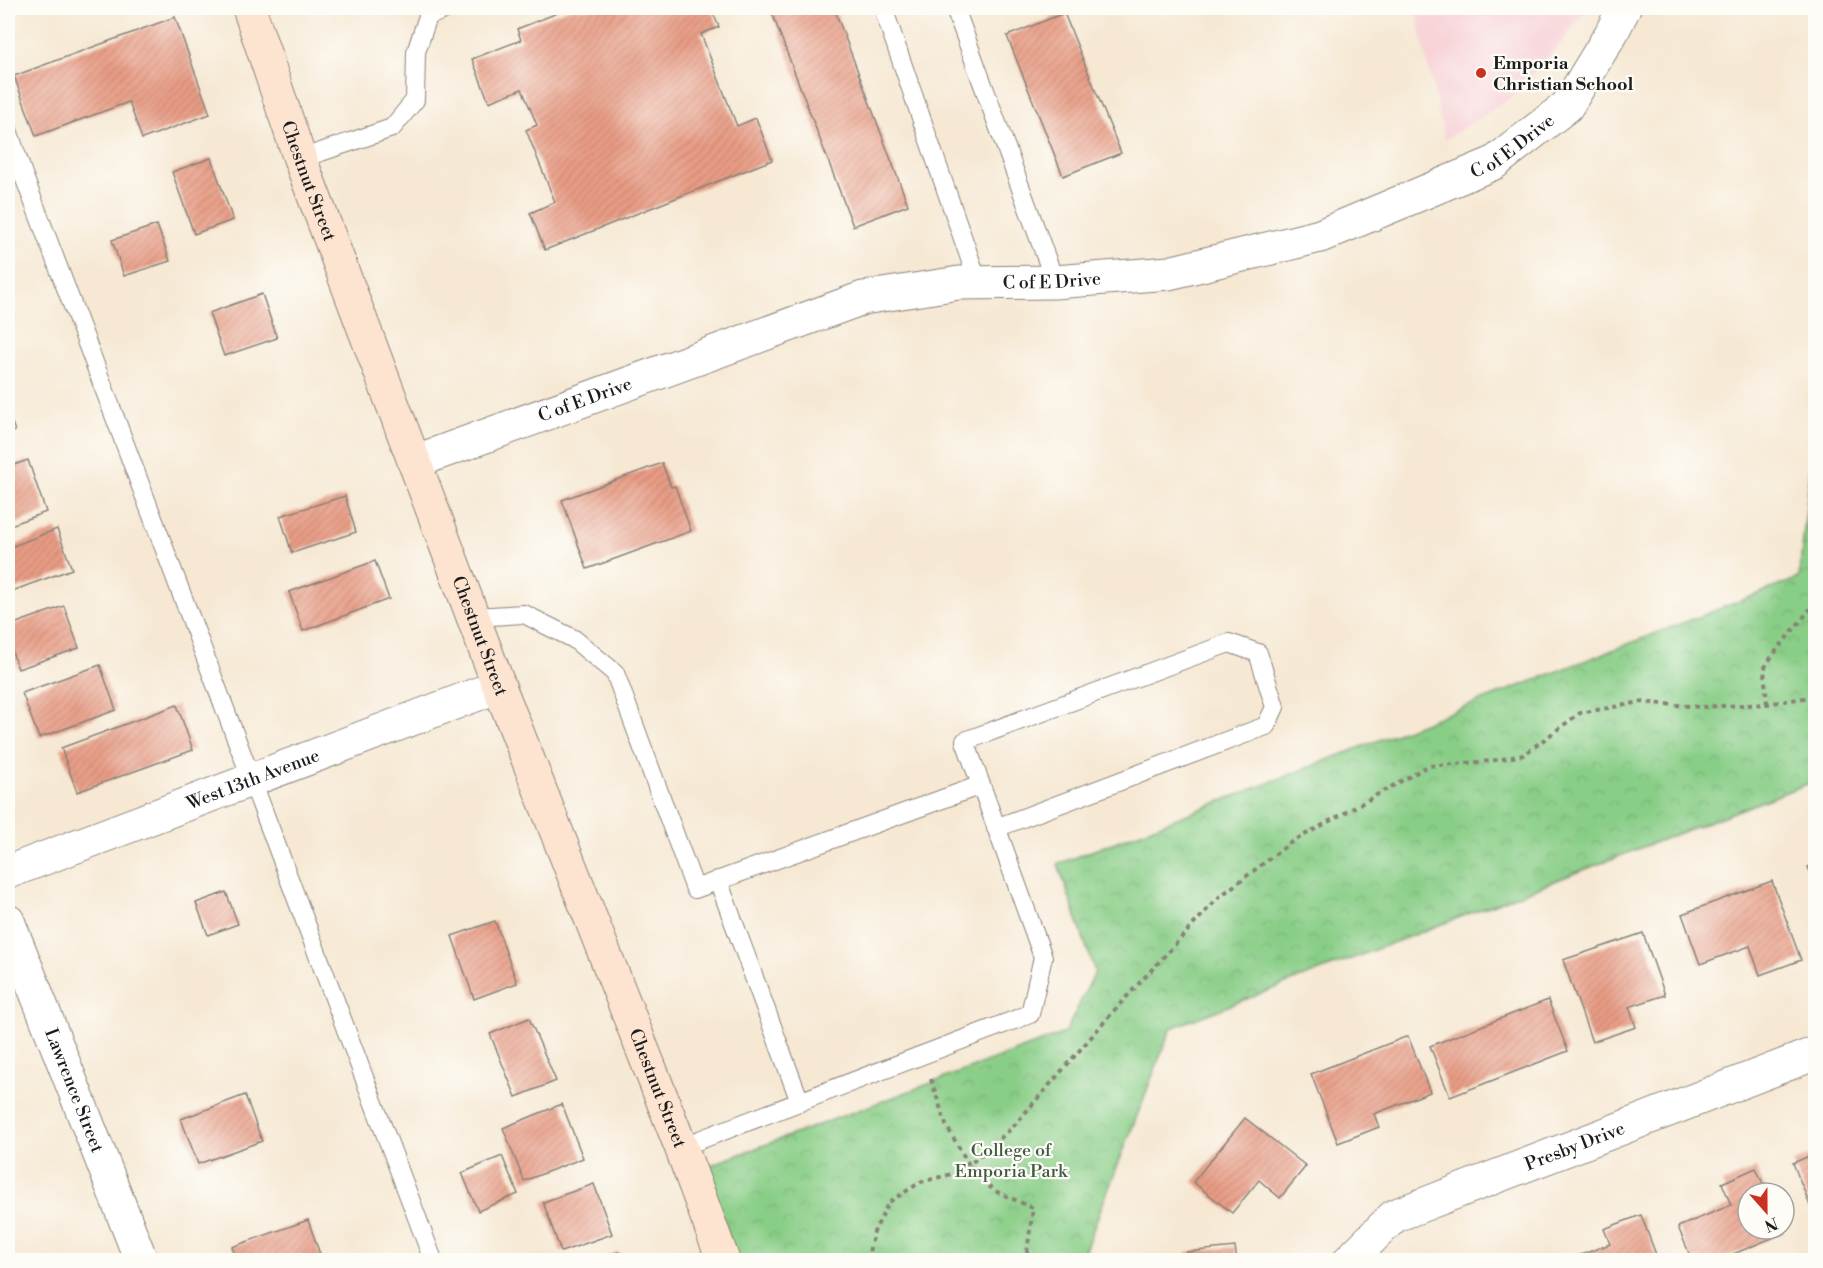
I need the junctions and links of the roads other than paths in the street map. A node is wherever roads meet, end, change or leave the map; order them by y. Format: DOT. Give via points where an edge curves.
graph roads {
  1 [pos="249,8"];
  2 [pos="449,8"];
  3 [pos="883,8"];
  4 [pos="955,8"];
  5 [pos="1624,8"];
  6 [pos="8,130"];
  7 [pos="300,159"];
  8 [pos="978,282"];
  9 [pos="1055,282"];
  10 [pos="414,462"];
  11 [pos="473,617"];
  12 [pos="499,686"];
  13 [pos="252,780"];
  14 [pos="981,785"];
  15 [pos="996,828"];
  16 [pos="8,872"];
  17 [pos="718,880"];
  18 [pos="8,921"];
  19 [pos="1815,1053"];
  20 [pos="800,1102"];
  21 [pos="681,1147"];
  22 [pos="141,1260"];
  23 [pos="434,1260"];
  24 [pos="723,1260"];
  25 [pos="1350,1260"];
  1 -- 7 [label="street, Chestnut Street"];
  2 -- 7 [label="lane" via="428,16 416,52 415,100 392,128"];
  3 -- 8 [label="lane"];
  4 -- 9 [label="lane"];
  5 -- 9 [label="street, C of E Drive" via="1567,106 1494,163 1320,236 1169,273"];
  6 -- 13 [label="lane"];
  7 -- 10 [label="street, Chestnut Street"];
  8 -- 9 [label="street, C of E Drive"];
  8 -- 10 [label="street, C of E Drive" via="862,298"];
  10 -- 11 [label="street, Chestnut Street"];
  11 -- 12 [label="street, Chestnut Street"];
  11 -- 17 [label="lane" via="524,614 574,639 615,673 695,889"];
  12 -- 13 [label="street, West 13th Avenue"];
  12 -- 21 [label="street, Chestnut Street"];
  13 -- 16 [label="street, West 13th Avenue"];
  13 -- 23 [label="lane"];
  14 -- 15 [label="lane"];
  14 -- 15 [label="lane" via="965,741 1230,643 1258,653 1275,707 1266,726"];
  14 -- 17 [label="lane"];
  15 -- 20 [label="lane" via="1043,957 1030,1014"];
  17 -- 20 [label="lane"];
  18 -- 22 [label="street, Lawrence Street"];
  19 -- 25 [label="street, Presby Drive" via="1394,1216"];
  20 -- 21 [label="lane"];
  21 -- 24 [label="street, Chestnut Street"];
}
